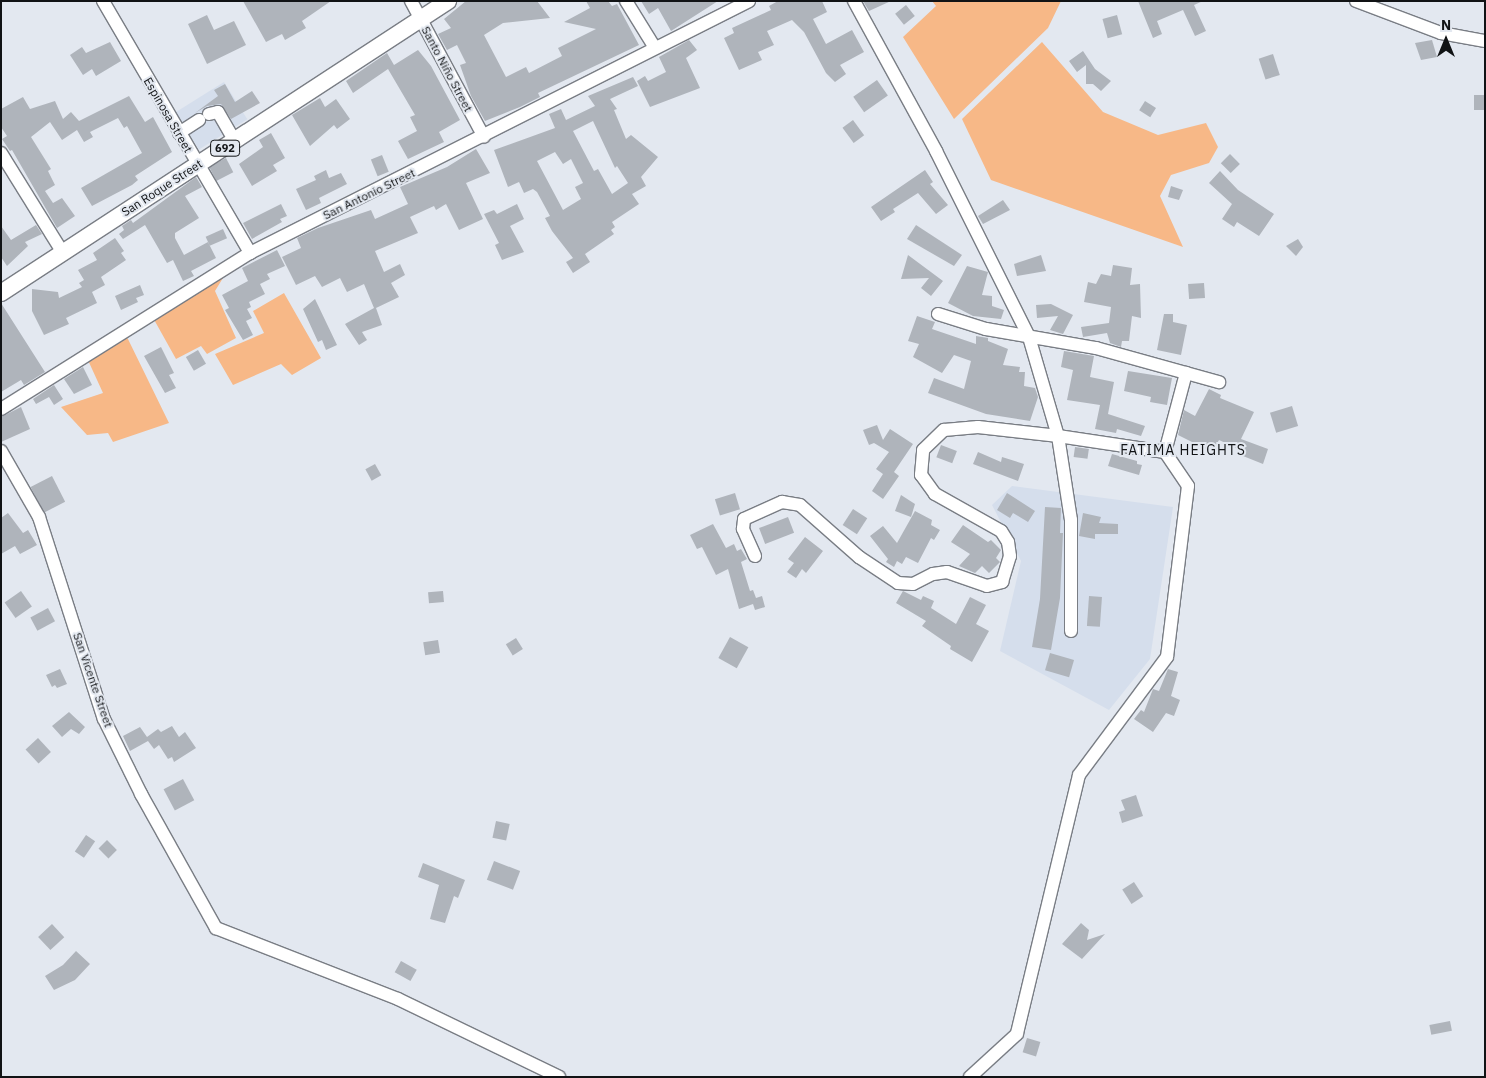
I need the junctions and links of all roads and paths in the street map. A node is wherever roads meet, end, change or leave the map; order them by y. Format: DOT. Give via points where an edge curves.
graph roads {
  1 [pos="103,1"];
  2 [pos="411,1"];
  3 [pos="448,1"];
  4 [pos="626,1"];
  5 [pos="749,1"];
  6 [pos="854,1"];
  7 [pos="1356,1"];
  8 [pos="420,20"];
  9 [pos="1485,41"];
  10 [pos="655,48"];
  11 [pos="179,133"];
  12 [pos="484,138"];
  13 [pos="235,141"];
  14 [pos="1,153"];
  15 [pos="198,165"];
  16 [pos="63,253"];
  17 [pos="250,254"];
  18 [pos="1,293"];
  19 [pos="938,314"];
  20 [pos="1029,337"];
  21 [pos="1186,373"];
  22 [pos="1219,382"];
  23 [pos="1,409"];
  24 [pos="1058,436"];
  25 [pos="1,451"];
  26 [pos="1165,452"];
  27 [pos="755,556"];
  28 [pos="1070,631"];
  29 [pos="559,1077"];
  30 [pos="970,1077"];
  1 -- 11 [label="street, Espinosa Street"];
  2 -- 8 [label="street, Santo Niño Street"];
  3 -- 8 [label="main road, San Roque Street / 692"];
  4 -- 10 [label="street"];
  5 -- 10 [label="street, San Antonio Street"];
  6 -- 20 [label="street" via="936,151"];
  7 -- 9 [label="street" via="1442,33"];
  8 -- 12 [label="street, Santo Niño Street"];
  8 -- 13 [label="main road, San Roque Street / 692"];
  10 -- 12 [label="street, San Antonio Street"];
  11 -- 13 [label="street" via="218,112"];
  11 -- 15 [label="street, Espinosa Street"];
  12 -- 17 [label="street, San Antonio Street"];
  13 -- 15 [label="main road, San Roque Street / 692"];
  14 -- 16 [label="street"];
  15 -- 16 [label="main road, San Roque Street / 692"];
  15 -- 17 [label="street, Espinosa Street"];
  16 -- 18 [label="main road, San Roque Street / 692"];
  17 -- 23 [label="street, San Antonio Street"];
  19 -- 20 [label="street" via="986,329"];
  20 -- 21 [label="street" via="1096,348"];
  20 -- 24 [label="street"];
  21 -- 22 [label="street"];
  21 -- 26 [label="street"];
  24 -- 26 [label="street"];
  24 -- 27 [label="street" via="978,427 944,430 923,450 921,475 934,494 1001,531 1005,537 1010,556 1002,582 987,586 947,572 933,574 914,584 898,582 859,557 800,505 782,502 744,519 743,529"];
  24 -- 28 [label="street" via="1071,520"];
  25 -- 29 [label="street, San Vicente Street" via="39,517 104,719 141,794 216,928 398,999"];
  26 -- 30 [label="street" via="1188,486 1167,657 1079,775 1017,1034"];
}
